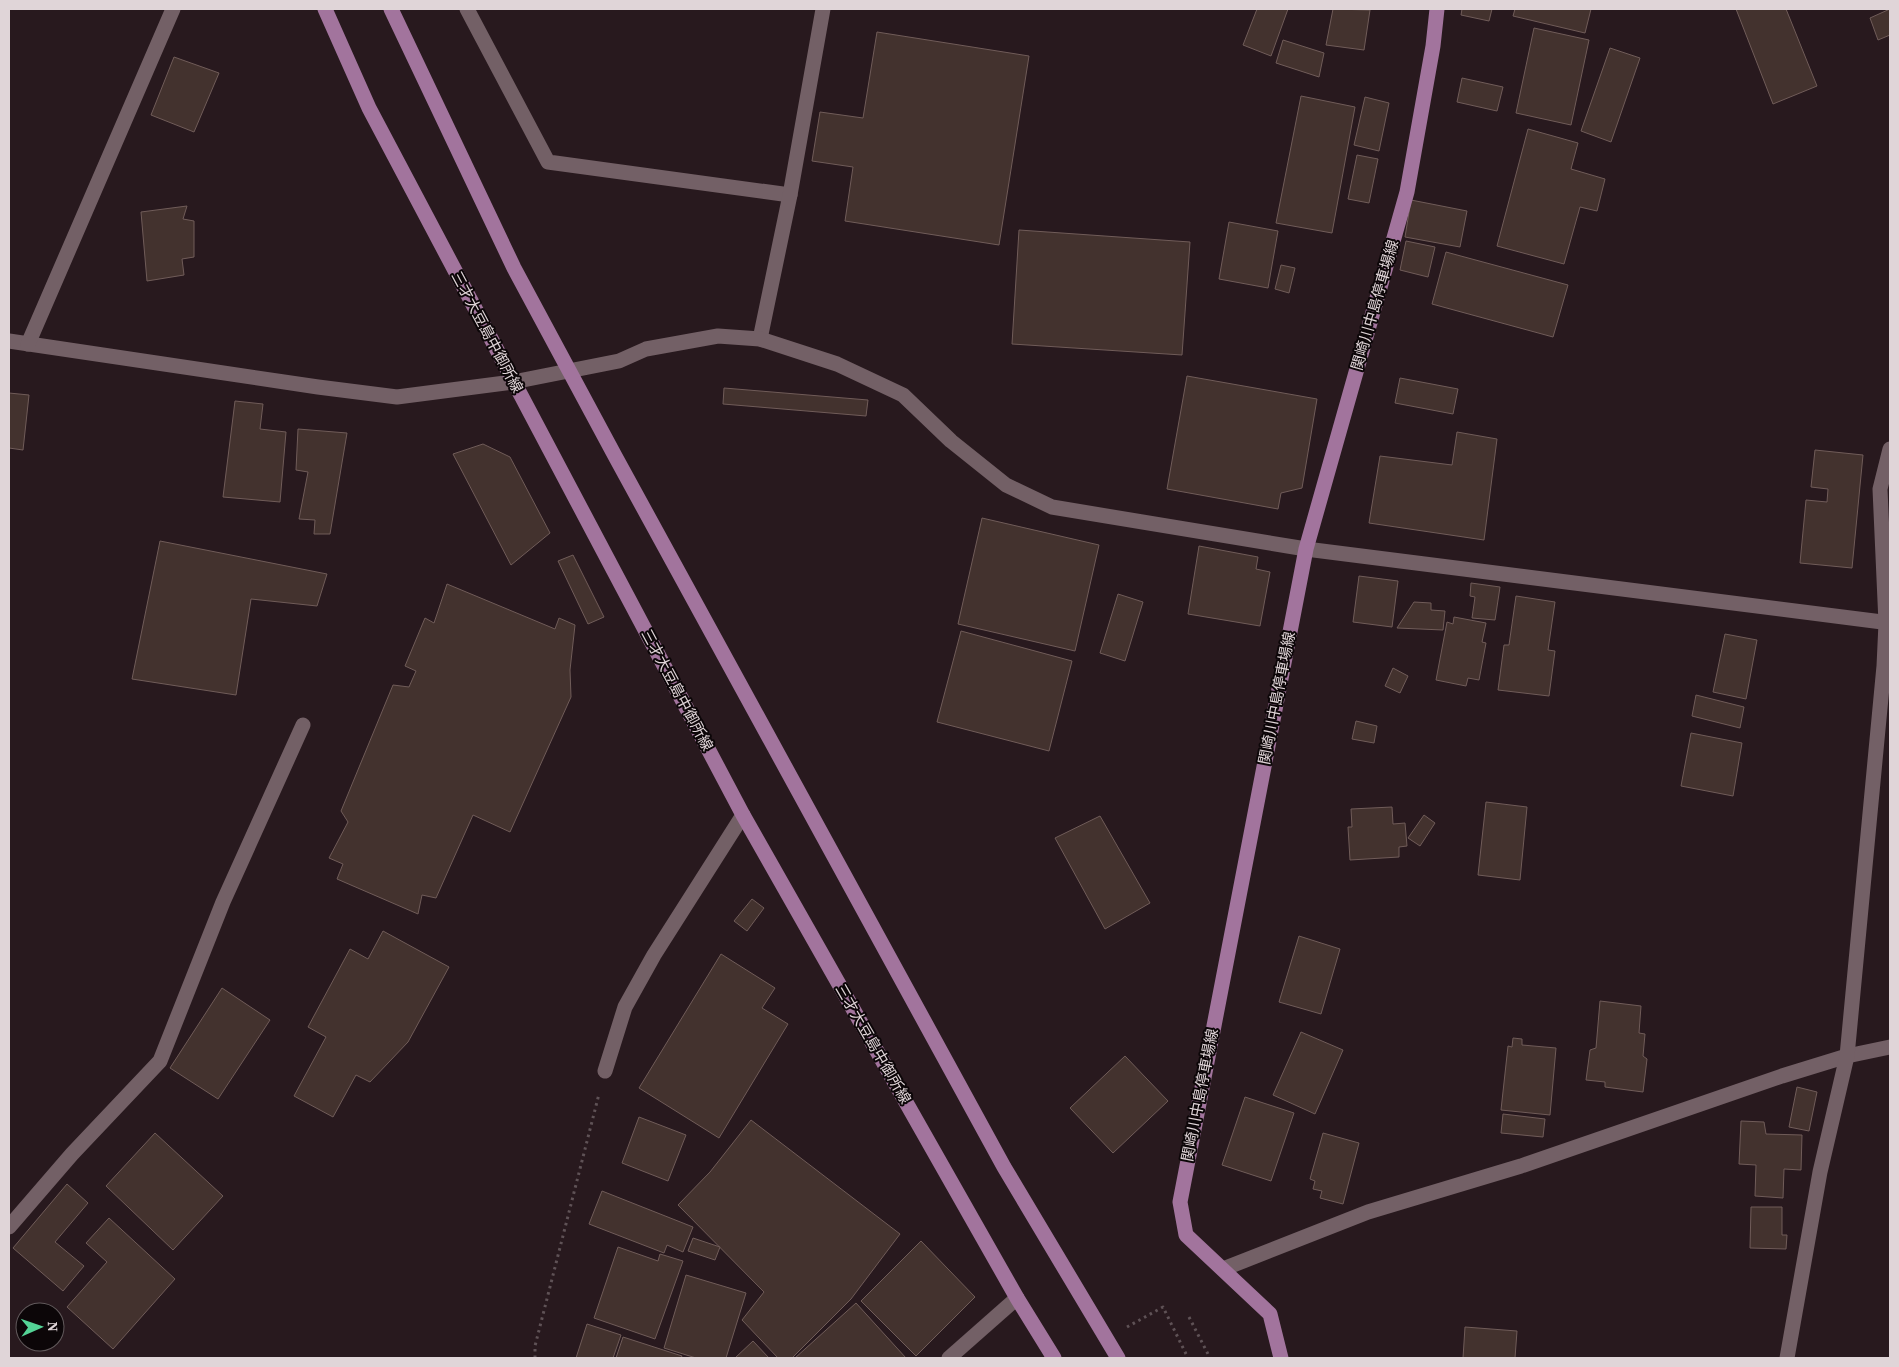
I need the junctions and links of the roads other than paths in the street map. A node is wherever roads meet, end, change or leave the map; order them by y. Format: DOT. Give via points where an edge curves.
graph roads {
  1 [pos="173,9"];
  2 [pos="325,9"];
  3 [pos="391,9"];
  4 [pos="467,9"];
  5 [pos="822,9"];
  6 [pos="1437,9"];
  7 [pos="790,195"];
  8 [pos="760,339"];
  9 [pos="9,341"];
  10 [pos="28,344"];
  11 [pos="569,370"];
  12 [pos="513,382"];
  13 [pos="1890,449"];
  14 [pos="1306,549"];
  15 [pos="1888,623"];
  16 [pos="303,725"];
  17 [pos="743,815"];
  18 [pos="1890,1047"];
  19 [pos="1847,1056"];
  20 [pos="605,1071"];
  21 [pos="9,1227"];
  22 [pos="1223,1269"];
  23 [pos="1017,1298"];
  24 [pos="949,1358"];
  25 [pos="1054,1358"];
  26 [pos="1118,1358"];
  27 [pos="1281,1358"];
  28 [pos="1787,1358"];
  1 -- 10 [label="street"];
  2 -- 12 [label="main road, 三才大豆島中御所線" via="369,108"];
  3 -- 11 [label="main road" via="514,268"];
  4 -- 7 [label="street" via="548,162"];
  5 -- 7 [label="street"];
  6 -- 14 [label="main road, 関崎川中島停車場線" via="1407,192"];
  7 -- 8 [label="street"];
  8 -- 11 [label="street" via="718,336 646,349 619,361"];
  8 -- 14 [label="street" via="837,364 903,395 951,441 1006,485 1052,507"];
  9 -- 10 [label="street"];
  10 -- 12 [label="street" via="397,397"];
  11 -- 12 [label="street"];
  11 -- 26 [label="main road" via="1004,1167"];
  12 -- 17 [label="main road, 三才大豆島中御所線"];
  13 -- 15 [label="street" via="1880,489"];
  14 -- 15 [label="street"];
  14 -- 22 [label="main road, 関崎川中島停車場線" via="1180,1202 1186,1235"];
  15 -- 19 [label="street"];
  16 -- 21 [label="street" via="223,902 160,1061 72,1154"];
  17 -- 20 [label="street" via="654,955 625,1007"];
  17 -- 23 [label="main road, 三才大豆島中御所線"];
  18 -- 19 [label="street"];
  19 -- 22 [label="street" via="1520,1166 1368,1212"];
  19 -- 28 [label="street" via="1820,1172"];
  22 -- 27 [label="main road, 関崎川中島停車場線" via="1270,1314"];
  23 -- 24 [label="street"];
  23 -- 25 [label="main road, 三才大豆島中御所線"];
}
